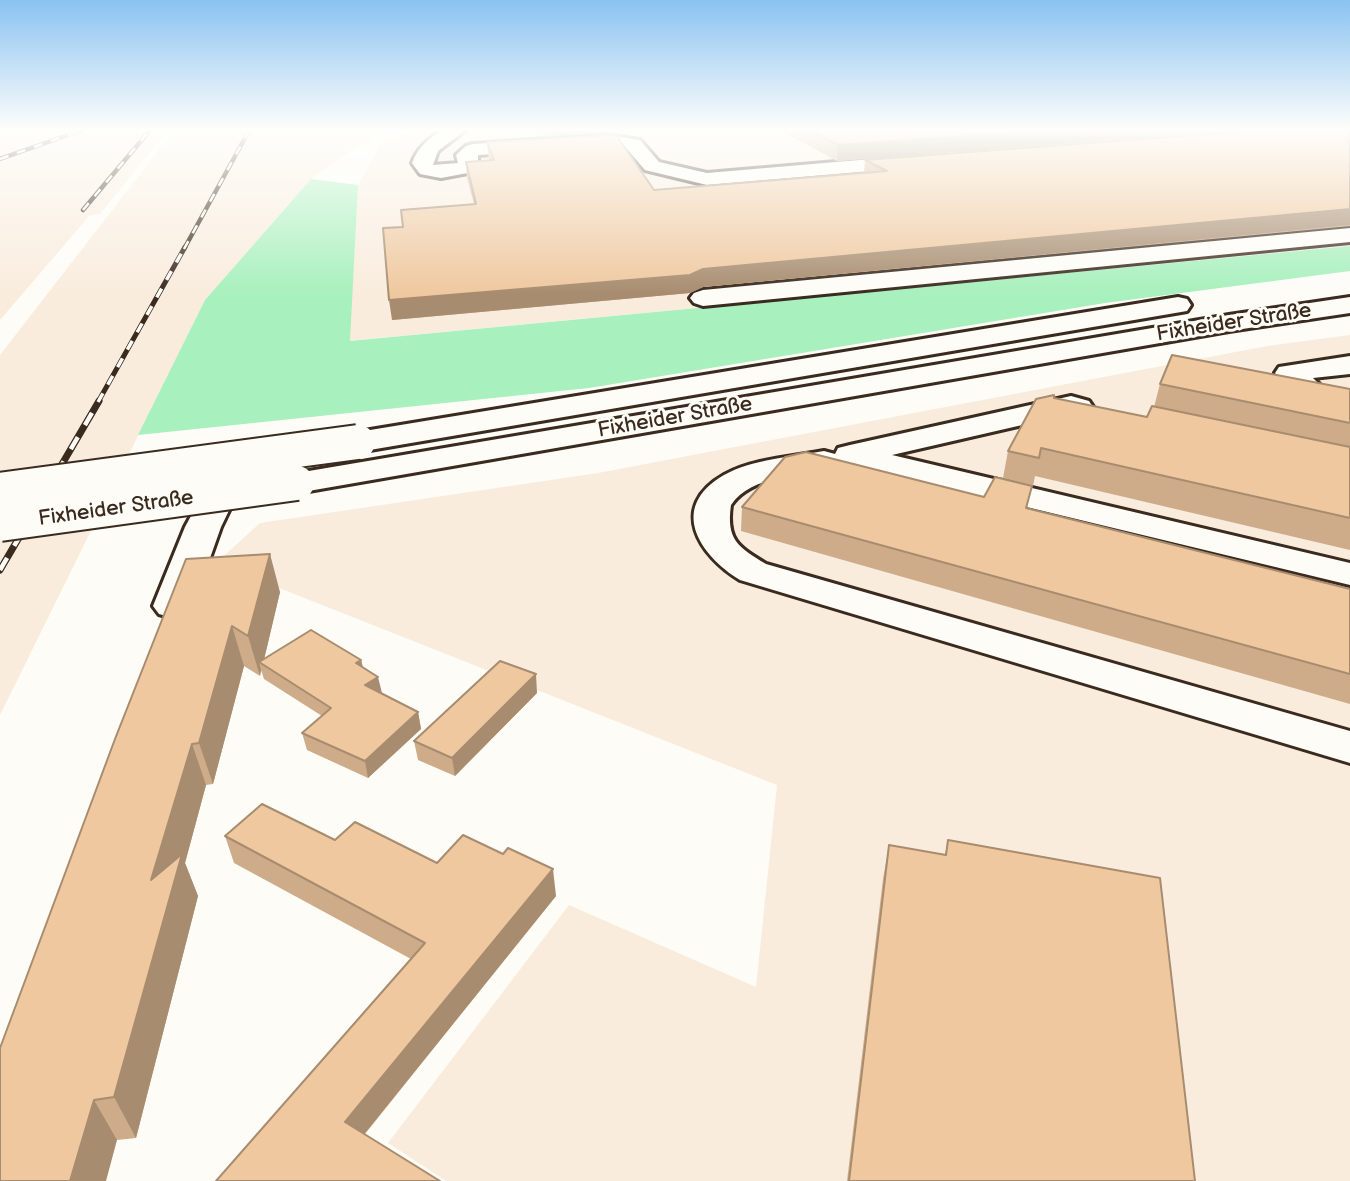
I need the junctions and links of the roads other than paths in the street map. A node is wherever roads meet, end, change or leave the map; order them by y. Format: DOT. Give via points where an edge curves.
graph roads {
  1 [pos="1350,235"];
  2 [pos="1350,282"];
  3 [pos="703,298"];
  4 [pos="1350,305"];
  5 [pos="1350,365"];
  6 [pos="1318,398"];
  7 [pos="1111,414"];
  8 [pos="850,456"];
  9 [pos="230,473"];
  10 [pos="0,490"];
  11 [pos="0,524"];
  12 [pos="1350,573"];
  13 [pos="159,641"];
  14 [pos="1350,747"];
  1 -- 3 [label="main road"];
  2 -- 10 [label="main road, Fixheider Straße, bridge" via="1184,303 358,442"];
  4 -- 11 [label="main road, Fixheider Straße, bridge" via="298,483"];
  5 -- 6 [label="main road" via="1289,373"];
  7 -- 8 [label="main road" via="1071,405"];
  8 -- 12 [label="main road"];
  8 -- 14 [label="main road" via="742,478 718,494 711,533 725,554 753,572"];
  9 -- 13 [label="main road" via="203,527"];
}
